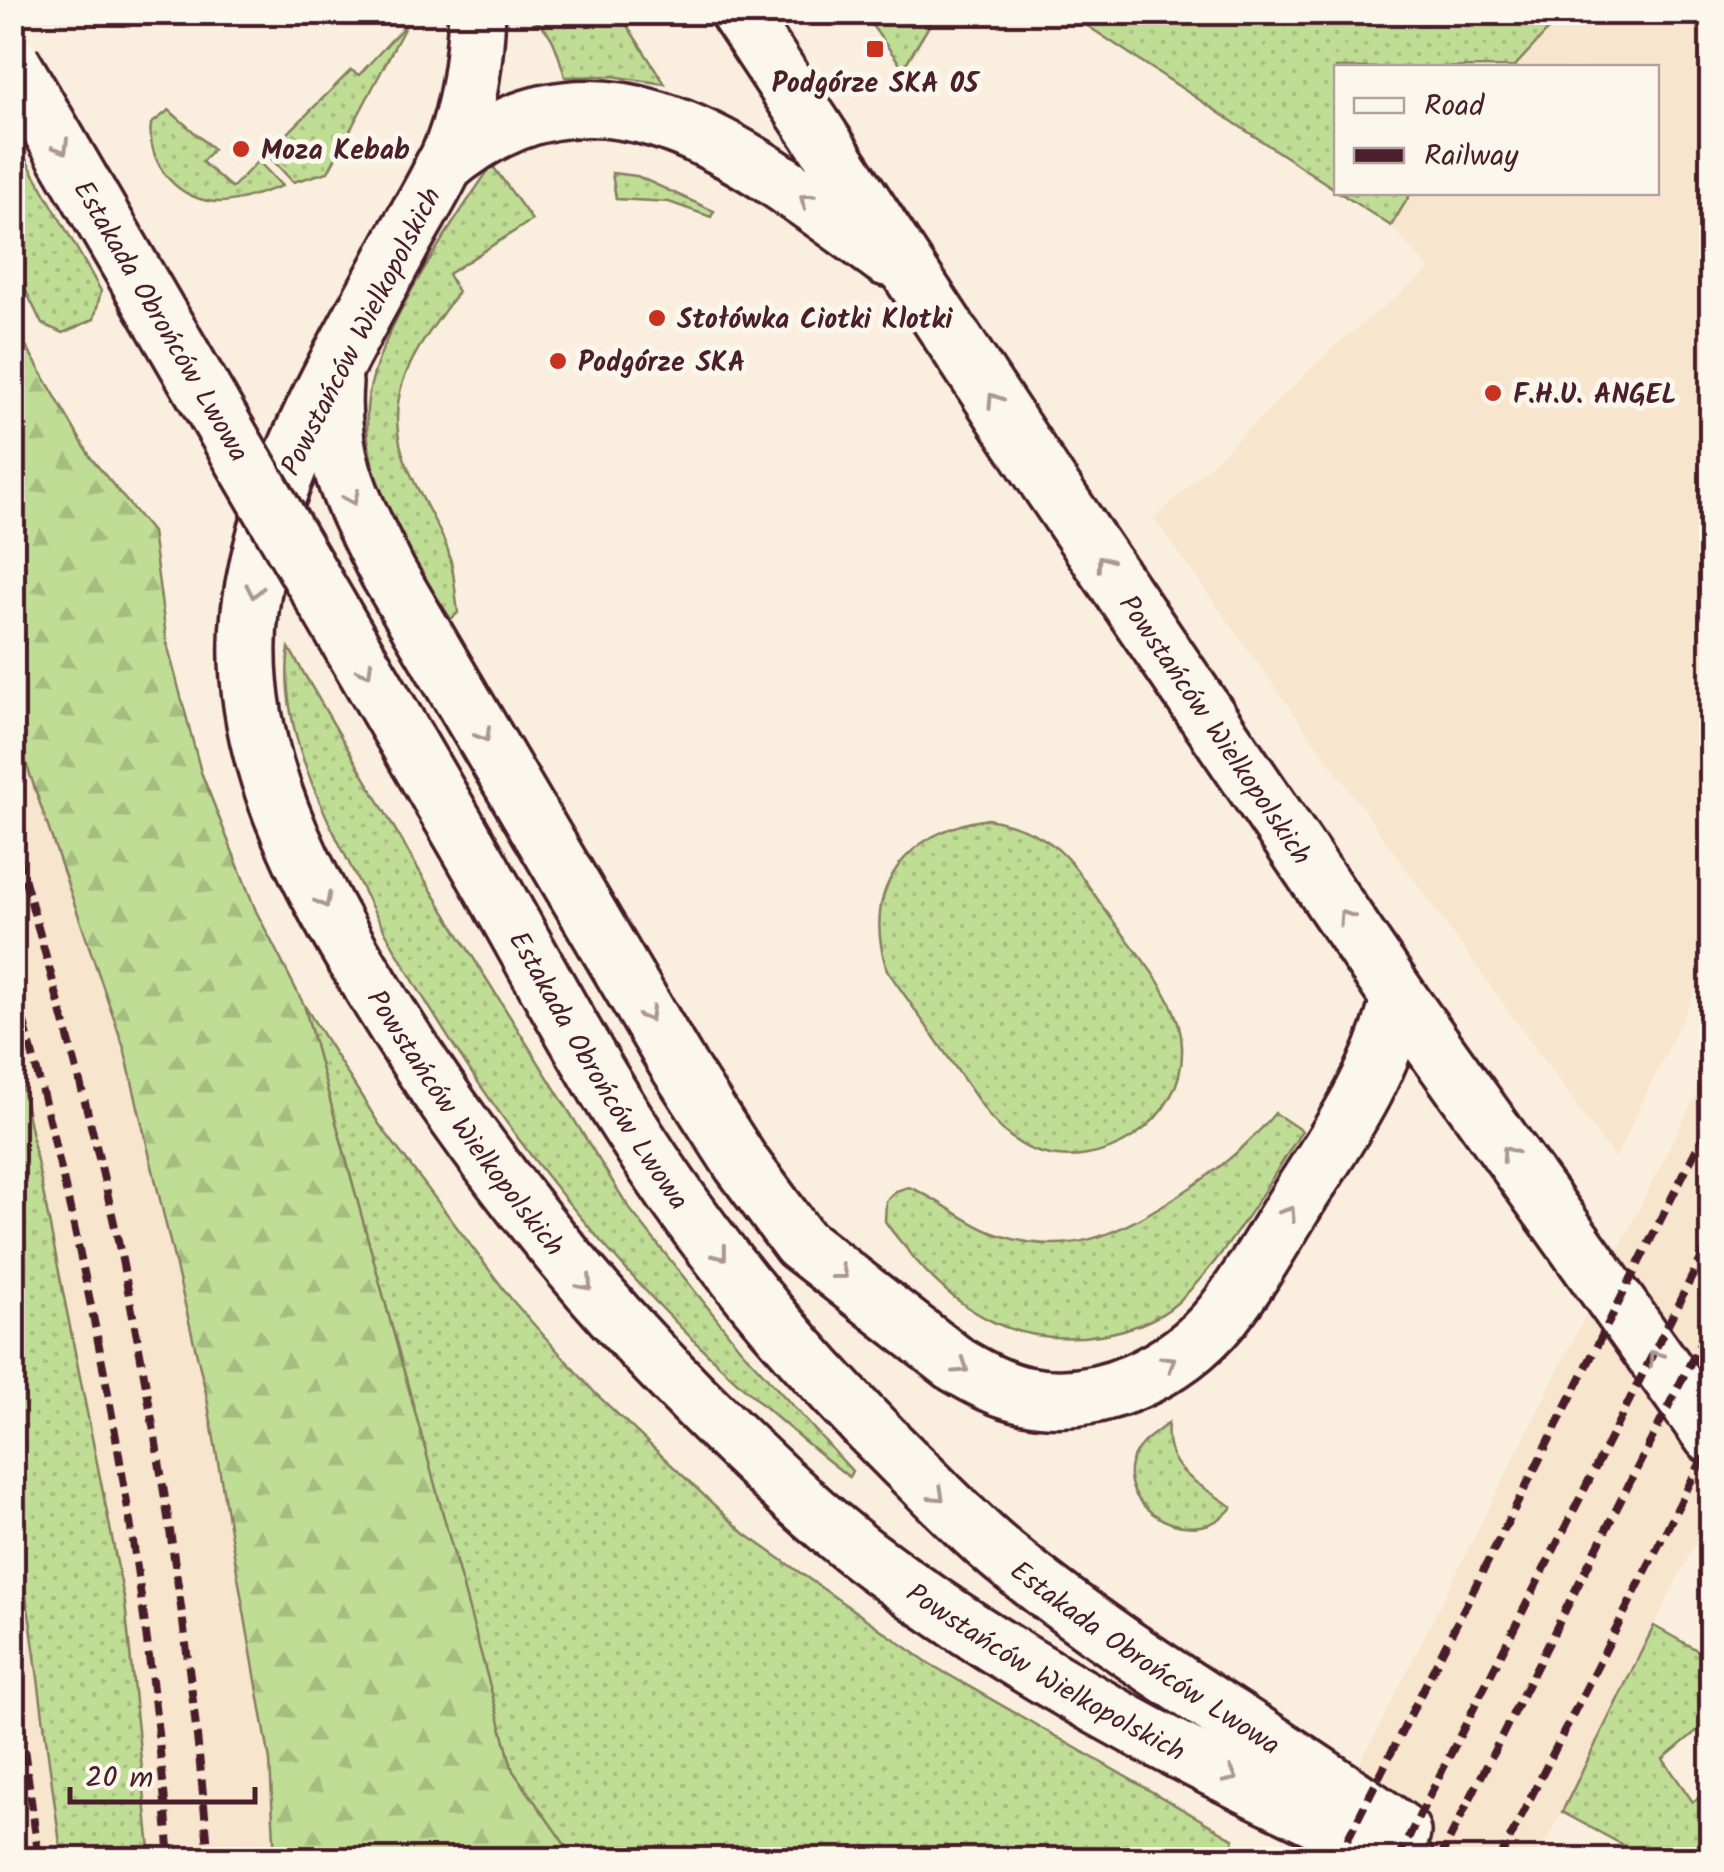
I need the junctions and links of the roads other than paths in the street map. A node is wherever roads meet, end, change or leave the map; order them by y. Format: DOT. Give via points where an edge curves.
graph roads {
  1 [pos="477,12"];
  2 [pos="738,12"];
  3 [pos="12,63"];
  4 [pos="442,168"];
  5 [pos="914,277"];
  6 [pos="335,368"];
  7 [pos="1399,998"];
  8 [pos="1712,1436"];
  9 [pos="1405,1860"];
  10 [pos="1440,1860"];
  1 -- 4 [label="main road, Powstańców Wielkopolskich" via="469,91"];
  2 -- 5 [label="main road, Powstańców Wielkopolskich"];
  3 -- 10 [label="main road, Estakada Obrońców Lwowa, one-way, bridge" via="635,1134 764,1309 845,1403 1003,1556 1153,1668"];
  5 -- 4 [label="main road, one-way" via="734,152 631,111 578,109 525,118 493,130"];
  4 -- 6 [label="main road, Powstańców Wielkopolskich"];
  7 -- 5 [label="main road, Powstańców Wielkopolskich, one-way"];
  6 -- 7 [label="main road, one-way" via="336,453 388,573 676,1062 800,1243 982,1380 1029,1396 1104,1393 1132,1383 1203,1336 1237,1295 1349,1120 1384,1053"];
  6 -- 9 [label="main road, Powstańców Wielkopolskich, one-way" via="264,540 247,642 254,723 295,844 350,952 486,1160 643,1348 860,1552 950,1617 1138,1730"];
  8 -- 7 [label="main road, Powstańców Wielkopolskich, one-way"];
}
